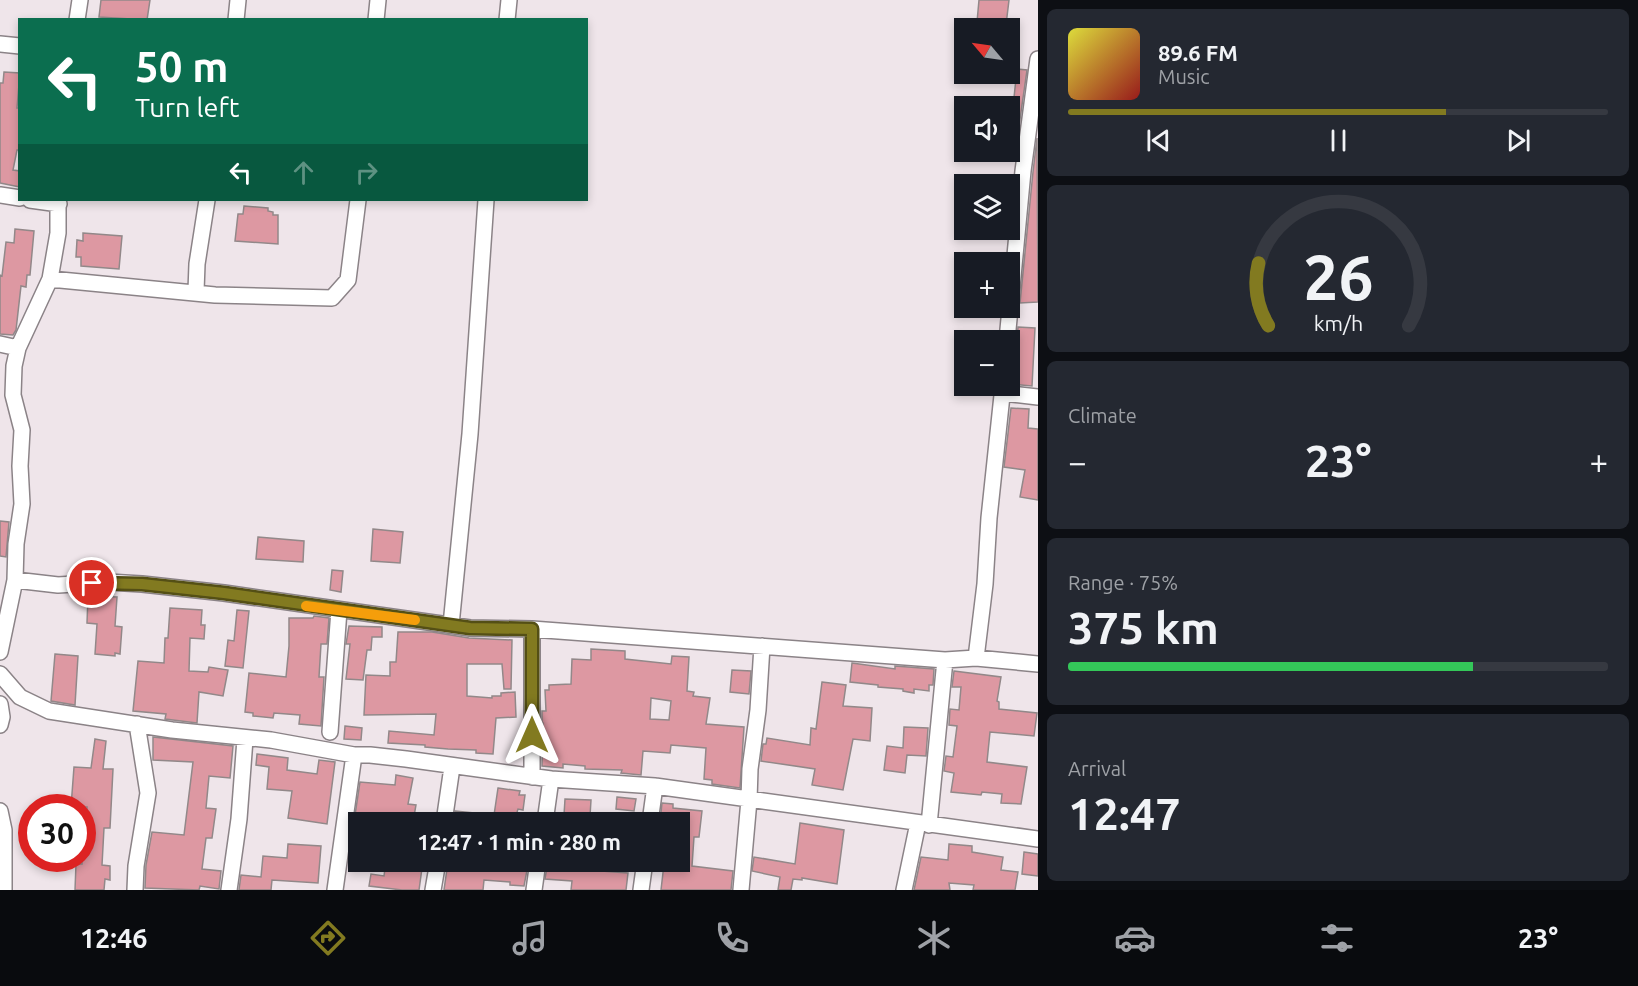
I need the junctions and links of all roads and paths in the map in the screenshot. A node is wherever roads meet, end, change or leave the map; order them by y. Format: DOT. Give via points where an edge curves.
graph roads {
  1 [pos="80,0"];
  2 [pos="238,0"];
  3 [pos="378,0"];
  4 [pos="509,0"];
  5 [pos="78,18"];
  6 [pos="236,18"];
  7 [pos="376,18"];
  8 [pos="507,18"];
  9 [pos="0,44"];
  10 [pos="18,46"];
  11 [pos="1038,59"];
  12 [pos="0,195"];
  13 [pos="18,198"];
  14 [pos="207,201"];
  15 [pos="358,201"];
  16 [pos="486,201"];
  17 [pos="59,202"];
  18 [pos="50,279"];
  19 [pos="196,291"];
  20 [pos="1008,330"];
  21 [pos="0,344"];
  22 [pos="18,348"];
  23 [pos="1020,393"];
  24 [pos="1002,396"];
  25 [pos="1038,397"];
  26 [pos="15,580"];
  27 [pos="339,610"];
  28 [pos="451,625"];
  29 [pos="532,629"];
  30 [pos="762,646"];
  31 [pos="0,652"];
  32 [pos="976,658"];
  33 [pos="945,660"];
  34 [pos="1038,664"];
  35 [pos="0,674"];
  36 [pos="0,704"];
  37 [pos="138,724"];
  38 [pos="0,725"];
  39 [pos="330,732"];
  40 [pos="245,739"];
  41 [pos="354,755"];
  42 [pos="452,766"];
  43 [pos="532,777"];
  44 [pos="551,779"];
  45 [pos="655,786"];
  46 [pos="749,800"];
  47 [pos="0,811"];
  48 [pos="445,812"];
  49 [pos="546,812"];
  50 [pos="651,812"];
  51 [pos="924,824"];
  52 [pos="1038,839"];
  53 [pos="436,872"];
  54 [pos="536,872"];
  55 [pos="643,872"];
  56 [pos="4,890"];
  57 [pos="135,890"];
  58 [pos="229,890"];
  59 [pos="334,890"];
  60 [pos="434,890"];
  61 [pos="534,890"];
  62 [pos="641,890"];
  63 [pos="741,890"];
  64 [pos="904,890"];
  1 -- 5 [label="street"];
  2 -- 6 [label="street"];
  3 -- 7 [label="street"];
  4 -- 8 [label="street"];
  9 -- 10 [label="street"];
  11 -- 20 [label="street"];
  12 -- 13 [label="street"];
  14 -- 19 [label="street"];
  15 -- 19 [label="street" via="348,280 332,298 215,295"];
  16 -- 28 [label="street" via="470,434"];
  17 -- 18 [label="street"];
  18 -- 19 [label="street"];
  18 -- 22 [label="street"];
  21 -- 22 [label="street"];
  22 -- 26 [label="street" via="13,395 22,430 22,504"];
  23 -- 25 [label="street"];
  24 -- 32 [label="street"];
  26 -- 27 [label="street" via="58,585 142,584"];
  26 -- 31 [label="street"];
  27 -- 28 [label="street"];
  27 -- 39 [label="street"];
  28 -- 29 [label="street"];
  29 -- 30 [label="street"];
  29 -- 43 [label="street"];
  30 -- 33 [label="street"];
  30 -- 46 [label="street"];
  32 -- 33 [label="street"];
  32 -- 34 [label="street"];
  33 -- 51 [label="street"];
  35 -- 37 [label="street" via="20,697 49,711"];
  36 -- 38 [label="street"];
  37 -- 40 [label="street"];
  37 -- 57 [label="street" via="148,793"];
  40 -- 41 [label="street"];
  40 -- 58 [label="street"];
  41 -- 42 [label="street"];
  41 -- 59 [label="street"];
  42 -- 43 [label="street"];
  42 -- 48 [label="street"];
  43 -- 44 [label="street"];
  44 -- 45 [label="street"];
  44 -- 49 [label="street"];
  45 -- 46 [label="street"];
  45 -- 50 [label="street"];
  46 -- 51 [label="street"];
  46 -- 63 [label="street"];
  47 -- 56 [label="street" via="4,830"];
  51 -- 52 [label="street"];
  51 -- 64 [label="street"];
  53 -- 60 [label="street"];
  54 -- 61 [label="street"];
  55 -- 62 [label="street"];
}
